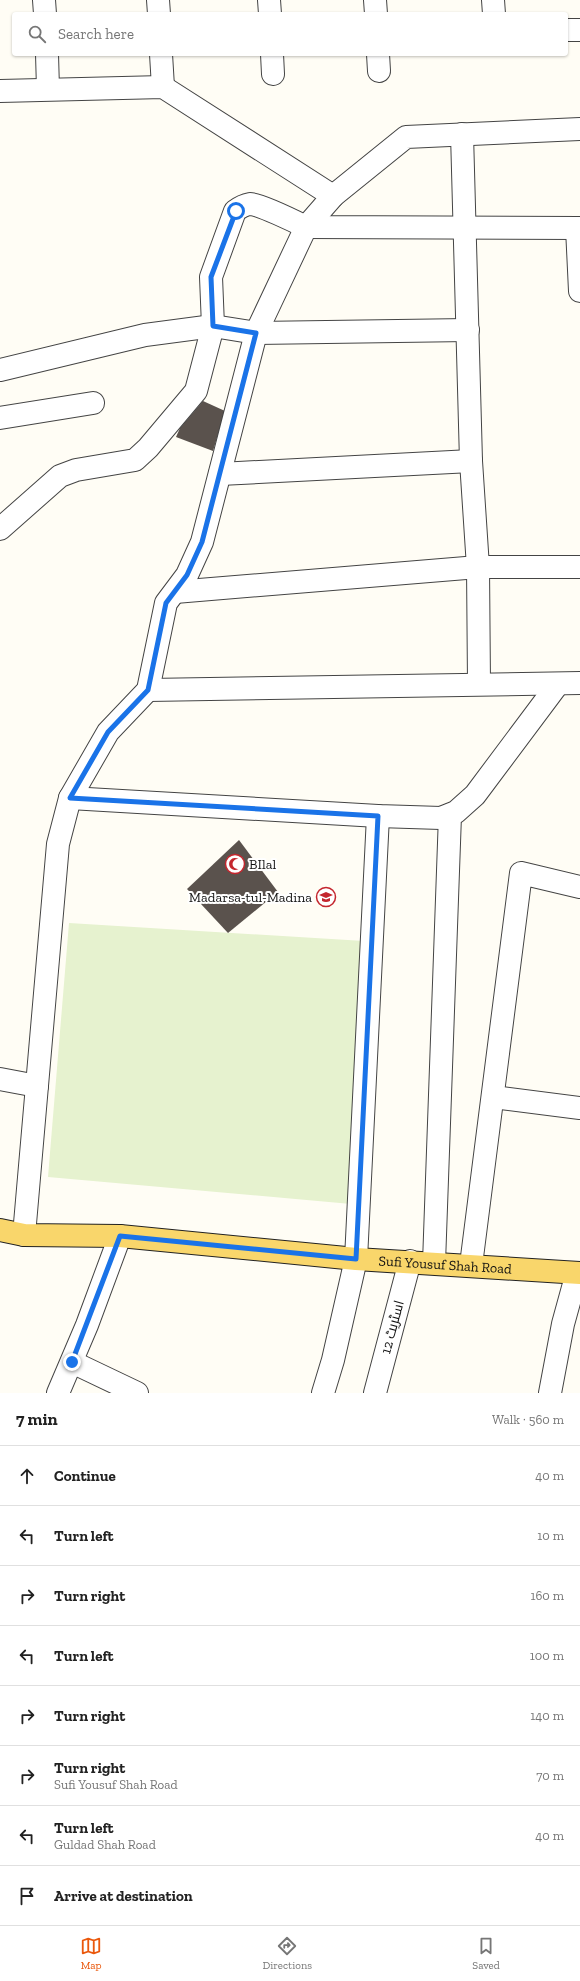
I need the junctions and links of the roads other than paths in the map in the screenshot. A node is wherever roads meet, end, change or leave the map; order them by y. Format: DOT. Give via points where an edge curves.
graph roads {
  1 [pos="44,0"];
  2 [pos="158,0"];
  3 [pos="269,0"];
  4 [pos="375,0"];
  5 [pos="493,0"];
  6 [pos="45,12"];
  7 [pos="159,12"];
  8 [pos="270,12"];
  9 [pos="376,12"];
  10 [pos="494,12"];
  11 [pos="568,30"];
  12 [pos="580,30"];
  13 [pos="47,56"];
  14 [pos="161,56"];
  15 [pos="163,87"];
  16 [pos="48,89"];
  17 [pos="0,92"];
  18 [pos="580,129"];
  19 [pos="462,134"];
  20 [pos="333,196"];
  21 [pos="306,227"];
  22 [pos="465,228"];
  23 [pos="579,228"];
  24 [pos="580,291"];
  25 [pos="213,326"];
  26 [pos="468,330"];
  27 [pos="256,333"];
  28 [pos="0,370"];
  29 [pos="93,403"];
  30 [pos="0,418"];
  31 [pos="471,460"];
  32 [pos="220,474"];
  33 [pos="0,529"];
  34 [pos="478,567"];
  35 [pos="580,567"];
  36 [pos="175,592"];
  37 [pos="580,683"];
  38 [pos="479,684"];
  39 [pos="558,684"];
  40 [pos="148,690"];
  41 [pos="70,798"];
  42 [pos="450,815"];
  43 [pos="378,816"];
  44 [pos="580,887"];
  45 [pos="0,1079"];
  46 [pos="37,1086"];
  47 [pos="492,1097"];
  48 [pos="580,1108"];
  49 [pos="0,1230"];
  50 [pos="24,1235"];
  51 [pos="120,1236"];
  52 [pos="356,1259"];
  53 [pos="410,1261"];
  54 [pos="434,1263"];
  55 [pos="471,1265"];
  56 [pos="579,1273"];
  57 [pos="72,1362"];
  58 [pos="58,1393"];
  59 [pos="137,1393"];
  60 [pos="323,1393"];
  61 [pos="375,1393"];
  62 [pos="550,1393"];
  1 -- 6 [label="street"];
  2 -- 7 [label="street"];
  3 -- 8 [label="street"];
  4 -- 9 [label="street"];
  5 -- 10 [label="street"];
  11 -- 12 [label="street"];
  13 -- 16 [label="street"];
  14 -- 15 [label="street"];
  15 -- 16 [label="street"];
  15 -- 20 [label="street"];
  16 -- 17 [label="street"];
  18 -- 19 [label="street"];
  19 -- 20 [label="street" via="406,137"];
  19 -- 22 [label="street"];
  20 -- 21 [label="street"];
  21 -- 22 [label="street"];
  21 -- 25 [label="street" via="250,204 236,211 211,277"];
  21 -- 27 [label="street"];
  22 -- 23 [label="street"];
  22 -- 26 [label="street"];
  23 -- 24 [label="street"];
  25 -- 27 [label="street"];
  25 -- 28 [label="street" via="145,335"];
  25 -- 33 [label="street" via="196,391 148,448 135,460 76,470 60,476"];
  26 -- 27 [label="street"];
  26 -- 31 [label="street"];
  27 -- 32 [label="street"];
  29 -- 30 [label="street"];
  31 -- 32 [label="street"];
  31 -- 34 [label="street"];
  32 -- 36 [label="street" via="202,542 187,575"];
  34 -- 35 [label="street"];
  34 -- 36 [label="street"];
  34 -- 38 [label="street"];
  36 -- 40 [label="street" via="166,603"];
  37 -- 39 [label="street"];
  38 -- 39 [label="street"];
  38 -- 40 [label="street"];
  39 -- 42 [label="street" via="475,795"];
  40 -- 41 [label="street" via="108,732"];
  41 -- 43 [label="street"];
  41 -- 46 [label="street" via="58,844"];
  42 -- 43 [label="street" via="441,818"];
  42 -- 54 [label="street"];
  43 -- 52 [label="street"];
  44 -- 47 [label="street" via="521,873"];
  45 -- 46 [label="street"];
  46 -- 50 [label="street"];
  47 -- 48 [label="street"];
  47 -- 55 [label="street"];
  49 -- 50 [label="main road, Sufi Yousuf Shah Road"];
  50 -- 51 [label="main road, Sufi Yousuf Shah Road"];
  51 -- 52 [label="main road, Sufi Yousuf Shah Road"];
  51 -- 57 [label="street"];
  52 -- 53 [label="main road, Sufi Yousuf Shah Road"];
  52 -- 60 [label="street"];
  53 -- 54 [label="main road, Sufi Yousuf Shah Road"];
  53 -- 61 [label="street, اسٹریٹ 12"];
  54 -- 55 [label="main road, Sufi Yousuf Shah Road"];
  55 -- 56 [label="main road, Sufi Yousuf Shah Road"];
  56 -- 62 [label="street" via="563,1324"];
  57 -- 58 [label="street"];
  57 -- 59 [label="street"];
}
